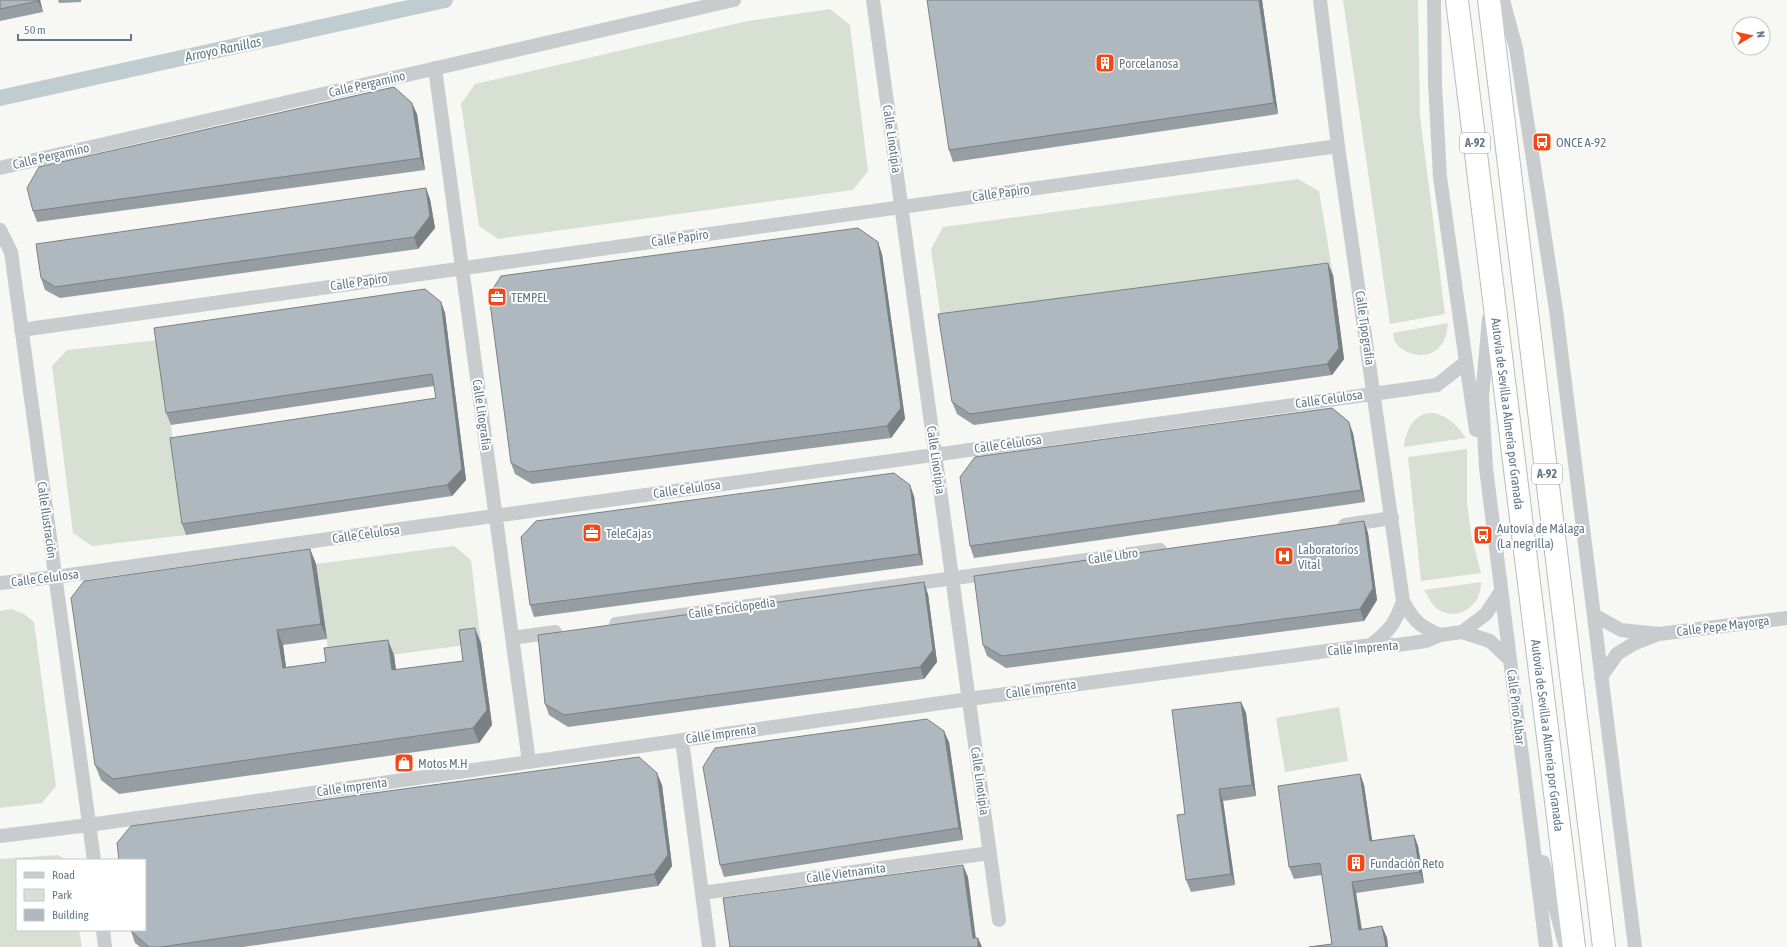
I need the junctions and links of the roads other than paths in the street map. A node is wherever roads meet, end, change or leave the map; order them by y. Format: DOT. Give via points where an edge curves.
graph roads {
  1 [pos="734,0"];
  2 [pos="873,0"];
  3 [pos="1320,0"];
  4 [pos="1434,0"];
  5 [pos="1457,0"];
  6 [pos="1490,0"];
  7 [pos="1503,0"];
  8 [pos="436,68"];
  9 [pos="1338,146"];
  10 [pos="0,168"];
  11 [pos="901,207"];
  12 [pos="0,230"];
  13 [pos="462,268"];
  14 [pos="1492,286"];
  15 [pos="21,330"];
  16 [pos="1466,362"];
  17 [pos="1374,393"];
  18 [pos="935,455"];
  19 [pos="1486,468"];
  20 [pos="496,516"];
  21 [pos="1392,518"];
  22 [pos="1329,527"];
  23 [pos="1172,548"];
  24 [pos="55,577"];
  25 [pos="952,578"];
  26 [pos="0,583"];
  27 [pos="1501,591"];
  28 [pos="1403,601"];
  29 [pos="1594,615"];
  30 [pos="1787,618"];
  31 [pos="606,625"];
  32 [pos="567,631"];
  33 [pos="1462,632"];
  34 [pos="1659,634"];
  35 [pos="1440,635"];
  36 [pos="512,638"];
  37 [pos="1370,644"];
  38 [pos="1510,660"];
  39 [pos="1602,677"];
  40 [pos="969,699"];
  41 [pos="682,740"];
  42 [pos="529,762"];
  43 [pos="1530,813"];
  44 [pos="89,825"];
  45 [pos="0,836"];
  46 [pos="990,853"];
  47 [pos="94,859"];
  48 [pos="702,893"];
  49 [pos="999,920"];
  50 [pos="103,931"];
  51 [pos="106,947"];
  52 [pos="709,947"];
  53 [pos="1546,947"];
  54 [pos="1566,947"];
  55 [pos="1574,947"];
  56 [pos="1604,947"];
  57 [pos="1635,947"];
  1 -- 8 [label="street, Calle Pergamino"];
  2 -- 11 [label="street, Calle Linotipia"];
  3 -- 9 [label="street, Calle Tipografía"];
  4 -- 16 [label="street" via="1440,177"];
  5 -- 14 [label="highway, Autovía de Sevilla a Almería por Granada / A-92"];
  6 -- 56 [label="highway, A-92"];
  7 -- 29 [label="street" via="1516,48 1555,302"];
  8 -- 10 [label="street, Calle Pergamino"];
  8 -- 13 [label="street, Calle Litografía"];
  9 -- 11 [label="street, Calle Papiro"];
  9 -- 17 [label="street, Calle Tipografía"];
  11 -- 13 [label="street, Calle Papiro"];
  11 -- 18 [label="street, Calle Linotipia"];
  12 -- 15 [label="street, Calle Ilustración" via="11,252"];
  13 -- 15 [label="street, Calle Papiro"];
  13 -- 20 [label="street, Calle Litografía"];
  14 -- 19 [label="street" via="1482,397"];
  14 -- 55 [label="highway, Autovía de Sevilla a Almería por Granada / A-92"];
  15 -- 24 [label="street, Calle Ilustración"];
  16 -- 17 [label="street, Calle Celulosa" via="1437,385"];
  16 -- 19 [label="street" via="1475,425"];
  17 -- 18 [label="street, Calle Celulosa"];
  17 -- 21 [label="street, Calle Tipografía"];
  18 -- 20 [label="street, Calle Celulosa"];
  18 -- 25 [label="street, Calle Linotipia"];
  19 -- 27 [label="street, Calle Pino Albar"];
  20 -- 24 [label="street, Calle Celulosa"];
  20 -- 36 [label="street, Calle Litografía"];
  21 -- 22 [label="street"];
  21 -- 28 [label="street, Calle Tipografía"];
  23 -- 25 [label="street, Calle Libro"];
  24 -- 26 [label="street, Calle Celulosa"];
  24 -- 44 [label="street, Calle Ilustración"];
  25 -- 31 [label="street, Calle Enciclopedia"];
  25 -- 40 [label="street, Calle Linotipia"];
  27 -- 33 [label="street, Calle Imprenta" via="1486,614"];
  27 -- 38 [label="street, Calle Pino Albar"];
  28 -- 35 [label="street" via="1413,618"];
  28 -- 37 [label="street, Calle Tipografía" via="1398,618 1388,632"];
  29 -- 34 [label="street" via="1620,630"];
  29 -- 39 [label="street"];
  30 -- 34 [label="street, Calle Pepe Mayorga"];
  32 -- 36 [label="street"];
  33 -- 35 [label="street, Calle Imprenta"];
  33 -- 38 [label="street, Calle Imprenta" via="1490,641"];
  34 -- 39 [label="street" via="1633,644 1617,654"];
  35 -- 37 [label="street, Calle Imprenta" via="1426,641 1397,645"];
  36 -- 42 [label="street, Calle Litografía"];
  37 -- 40 [label="street, Calle Imprenta"];
  38 -- 43 [label="street, Calle Pino Albar"];
  39 -- 57 [label="street"];
  40 -- 41 [label="street, Calle Imprenta"];
  40 -- 46 [label="street, Calle Linotipia"];
  41 -- 42 [label="street, Calle Imprenta"];
  41 -- 48 [label="street"];
  42 -- 44 [label="street, Calle Imprenta"];
  43 -- 53 [label="street, Calle Pino Albar"];
  43 -- 54 [label="street"];
  44 -- 45 [label="street, Calle Imprenta"];
  44 -- 47 [label="street, Calle Ilustración"];
  46 -- 48 [label="street, Calle Vietnamita"];
  46 -- 49 [label="street, Calle Linotipia"];
  48 -- 52 [label="street"];
  50 -- 51 [label="street"];
}
